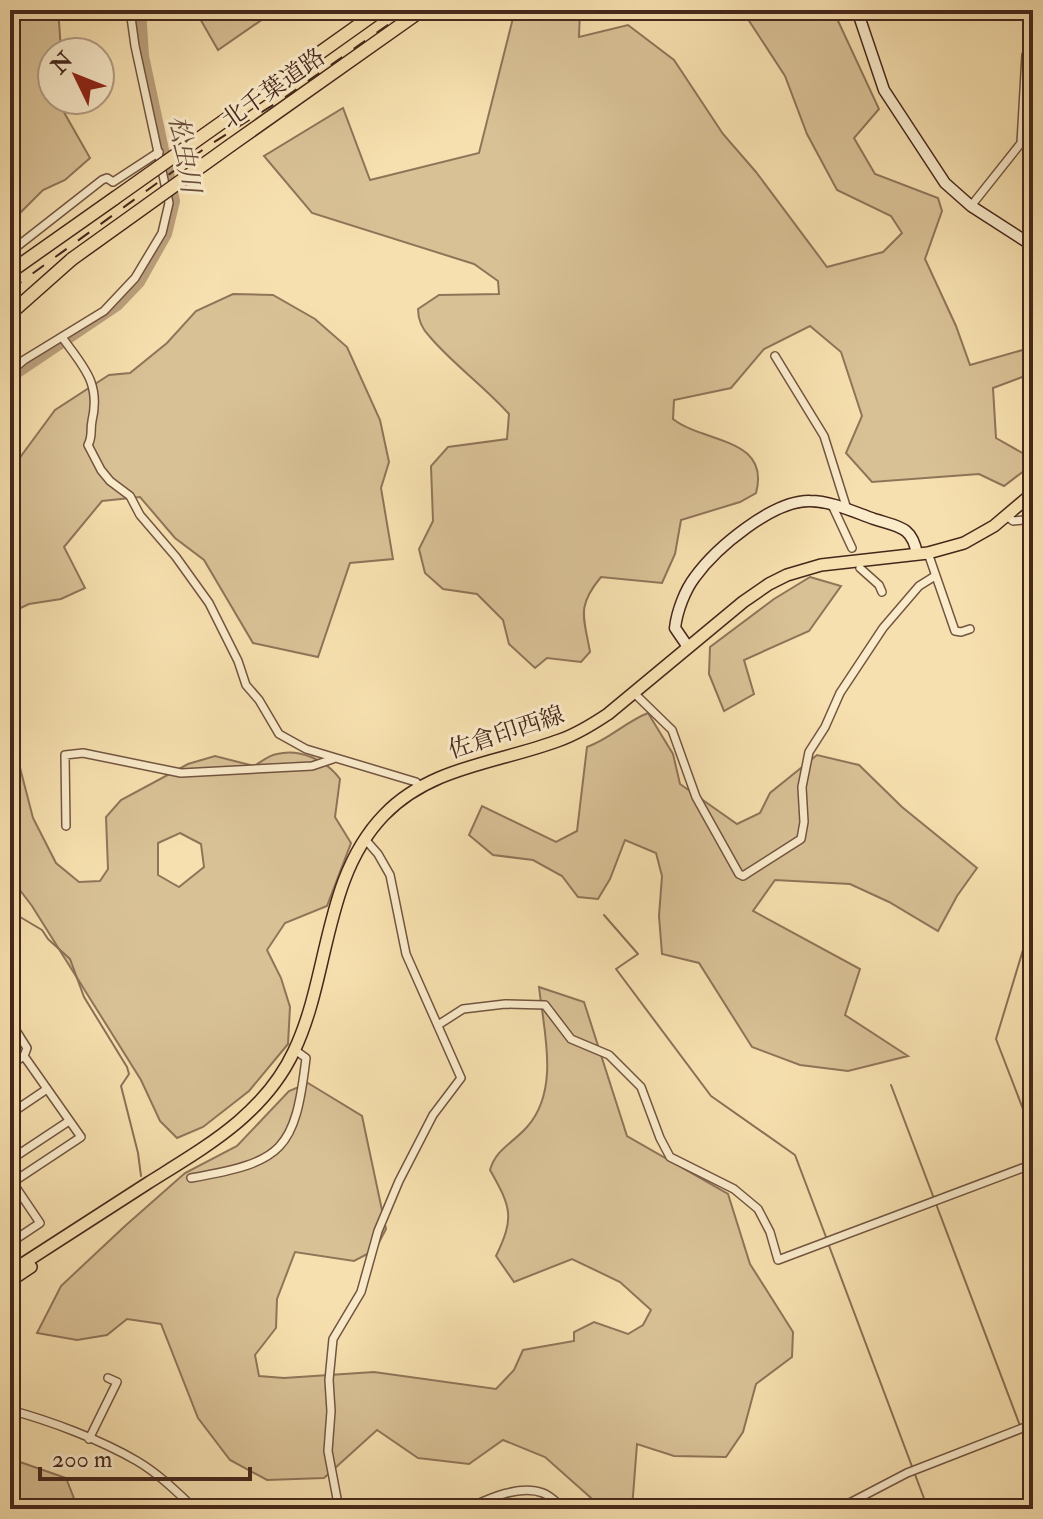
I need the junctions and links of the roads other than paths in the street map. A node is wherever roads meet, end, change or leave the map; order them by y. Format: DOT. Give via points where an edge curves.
graph roads {
  1 [pos="130,10"];
  2 [pos="380,10"];
  3 [pos="422,10"];
  4 [pos="857,10"];
  5 [pos="1026,55"];
  6 [pos="159,152"];
  7 [pos="971,206"];
  8 [pos="1033,246"];
  9 [pos="10,252"];
  10 [pos="72,259"];
  11 [pos="10,270"];
  12 [pos="10,303"];
  13 [pos="10,314"];
  14 [pos="62,337"];
  15 [pos="775,356"];
  16 [pos="10,372"];
  17 [pos="1033,493"];
  18 [pos="832,505"];
  19 [pos="847,509"];
  20 [pos="1007,516"];
  21 [pos="1033,519"];
  22 [pos="852,548"];
  23 [pos="922,554"];
  24 [pos="860,568"];
  25 [pos="935,576"];
  26 [pos="882,592"];
  27 [pos="970,629"];
  28 [pos="688,647"];
  29 [pos="634,693"];
  30 [pos="335,759"];
  31 [pos="420,786"];
  32 [pos="66,826"];
  33 [pos="364,838"];
  34 [pos="438,1025"];
  35 [pos="11,1026"];
  36 [pos="295,1050"];
  37 [pos="24,1056"];
  38 [pos="10,1065"];
  39 [pos="47,1089"];
  40 [pos="10,1114"];
  41 [pos="69,1121"];
  42 [pos="193,1155"];
  43 [pos="10,1160"];
  44 [pos="1033,1164"];
  45 [pos="191,1178"];
  46 [pos="11,1184"];
  47 [pos="10,1243"];
  48 [pos="10,1272"];
  49 [pos="10,1281"];
  50 [pos="108,1378"];
  51 [pos="10,1410"];
  52 [pos="1033,1424"];
  53 [pos="89,1439"];
  54 [pos="195,1509"];
  55 [pos="339,1509"];
  56 [pos="466,1509"];
  57 [pos="565,1509"];
  58 [pos="838,1509"];
  1 -- 6 [label="street"];
  2 -- 11 [label="highway, 北千葉道路, bridge"];
  3 -- 10 [label="highway, 北千葉道路, bridge"];
  4 -- 7 [label="street" via="895,109 945,183"];
  5 -- 7 [label="street" via="1021,143"];
  6 -- 9 [label="street" via="113,182 102,180"];
  6 -- 14 [label="street" via="169,203 162,233 120,295"];
  7 -- 8 [label="street"];
  10 -- 12 [label="highway, 北千葉道路"];
  10 -- 13 [label="highway, 北千葉道路"];
  14 -- 16 [label="street"];
  14 -- 30 [label="street" via="95,388 88,445 101,470 130,496 209,603 246,685 272,726 306,749"];
  15 -- 19 [label="street" via="824,436"];
  17 -- 20 [label="main road, 佐倉印西線"];
  18 -- 19 [label="street"];
  18 -- 22 [label="street"];
  18 -- 28 [label="street" via="809,501 774,510 717,553 692,580 679,612 675,628"];
  19 -- 23 [label="street" via="904,529"];
  20 -- 21 [label="street" via="1013,521"];
  20 -- 23 [label="main road, 佐倉印西線" via="964,543"];
  23 -- 25 [label="street"];
  23 -- 28 [label="main road, 佐倉印西線" via="821,565 787,575 743,602"];
  24 -- 26 [label="street"];
  25 -- 27 [label="street" via="955,631"];
  25 -- 29 [label="street" via="919,586 883,628 809,752 801,839 743,876 696,797 672,730"];
  28 -- 29 [label="main road, 佐倉印西線"];
  29 -- 31 [label="main road, 佐倉印西線" via="561,740 468,766"];
  30 -- 31 [label="street"];
  30 -- 32 [label="street" via="312,766 181,773 83,753 65,755"];
  31 -- 33 [label="main road, 佐倉印西線"];
  33 -- 34 [label="street" via="390,875 406,954"];
  33 -- 36 [label="main road, 佐倉印西線" via="345,879"];
  34 -- 44 [label="street" via="463,1009 545,1005 571,1039 602,1050 641,1087 670,1157 734,1189 758,1209 778,1260"];
  34 -- 55 [label="street" via="461,1078 433,1115 399,1181 361,1292 333,1339 328,1451"];
  35 -- 37 [label="street" via="27,1048"];
  36 -- 42 [label="main road, 佐倉印西線" via="255,1108"];
  36 -- 45 [label="street" via="306,1058 297,1113 278,1151 258,1163"];
  37 -- 38 [label="street"];
  37 -- 39 [label="street"];
  39 -- 40 [label="street"];
  39 -- 41 [label="street"];
  41 -- 43 [label="street"];
  41 -- 46 [label="street" via="81,1137"];
  42 -- 48 [label="main road, 佐倉印西線"];
  42 -- 49 [label="main road, 佐倉印西線"];
  46 -- 47 [label="street" via="40,1223"];
  50 -- 53 [label="street" via="117,1382"];
  51 -- 53 [label="street"];
  52 -- 58 [label="street" via="907,1473"];
  53 -- 54 [label="street" via="137,1461"];
  56 -- 57 [label="street" via="502,1494 533,1491"];
}
